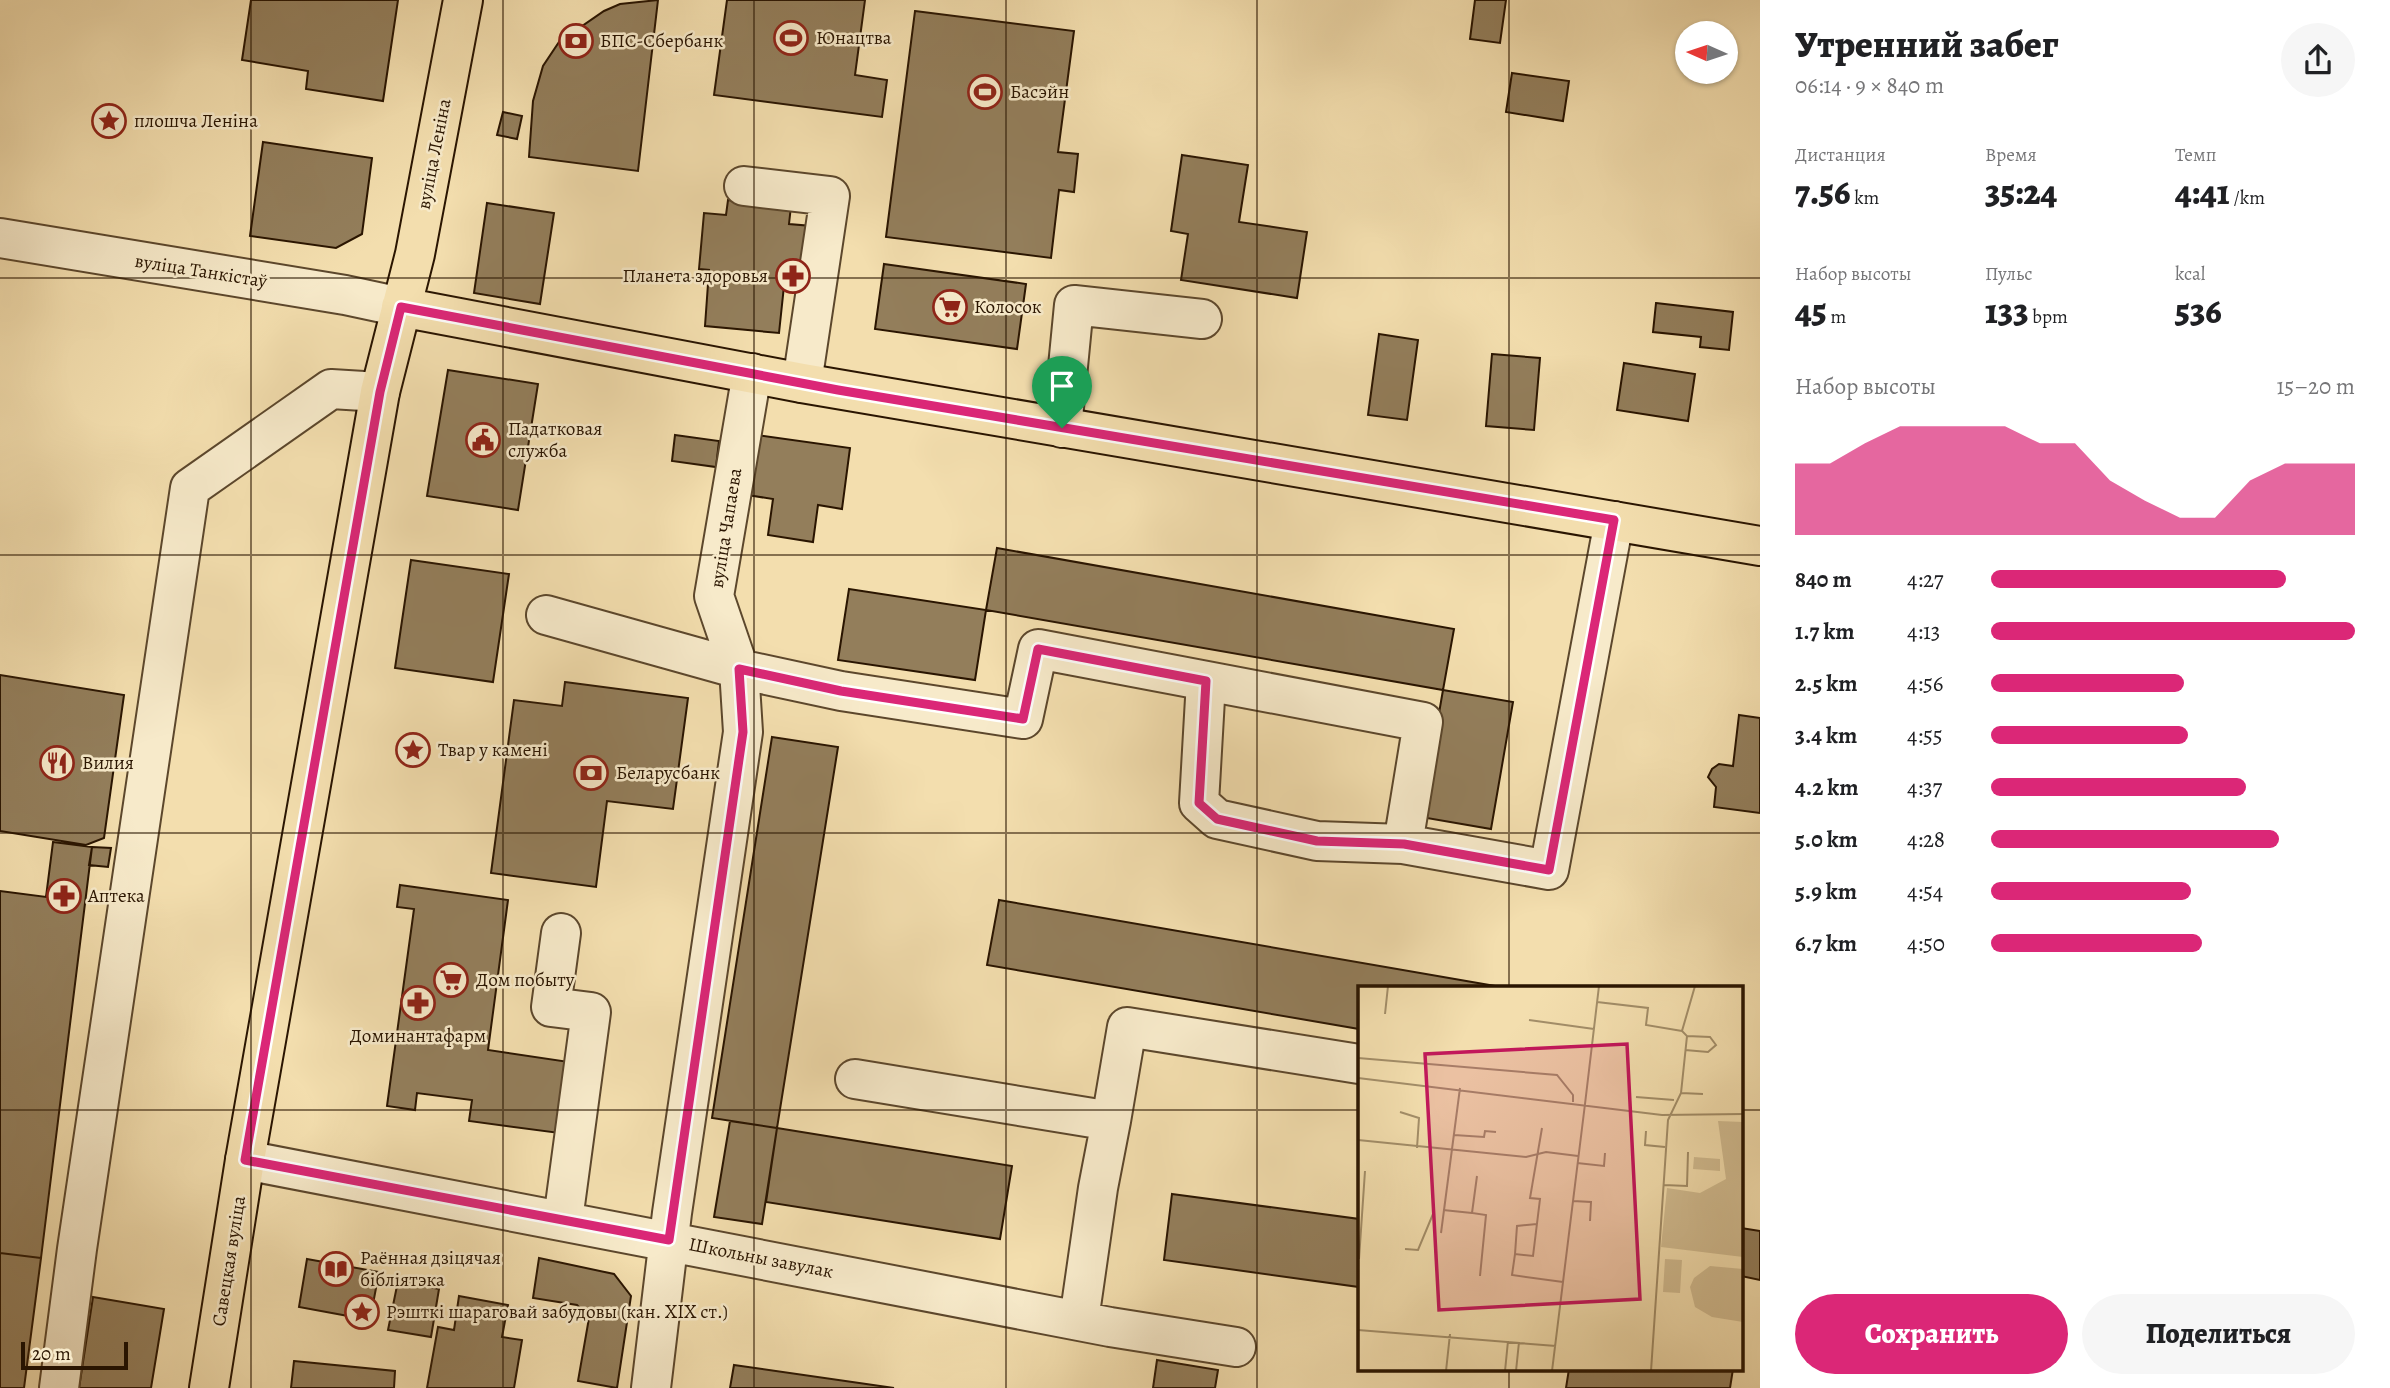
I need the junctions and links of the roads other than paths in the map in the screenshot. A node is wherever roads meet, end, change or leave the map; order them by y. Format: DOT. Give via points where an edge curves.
graph roads {
  1 [pos="463,0"];
  2 [pos="744,186"];
  3 [pos="0,238"];
  4 [pos="401,307"];
  5 [pos="1202,319"];
  6 [pos="752,373"];
  7 [pos="802,383"];
  8 [pos="380,392"];
  9 [pos="1062,428"];
  10 [pos="1614,520"];
  11 [pos="1760,546"];
  12 [pos="546,615"];
  13 [pos="739,669"];
  14 [pos="1206,681"];
  15 [pos="1404,844"];
  16 [pos="561,933"];
  17 [pos="1358,1064"];
  18 [pos="855,1079"];
  19 [pos="1111,1121"];
  20 [pos="245,1160"];
  21 [pos="563,1220"];
  22 [pos="669,1240"];
  23 [pos="1079,1320"];
  24 [pos="1236,1347"];
  25 [pos="59,1388"];
  26 [pos="209,1388"];
  27 [pos="650,1388"];
  1 -- 4 [label="main road, вуліца Леніна"];
  2 -- 7 [label="street" via="830,196"];
  3 -- 4 [label="street, вуліца Танкістаў"];
  4 -- 6 [label="main road"];
  4 -- 8 [label="main road, Савецкая вуліца"];
  5 -- 9 [label="street" via="1074,305"];
  6 -- 7 [label="main road"];
  6 -- 13 [label="street, вуліца Чапаева" via="714,596"];
  7 -- 9 [label="main road"];
  8 -- 20 [label="main road, Савецкая вуліца"];
  8 -- 25 [label="street" via="331,389 190,488"];
  9 -- 10 [label="main road"];
  10 -- 11 [label="main road"];
  10 -- 15 [label="street" via="1549,870"];
  12 -- 13 [label="street"];
  13 -- 14 [label="street" via="841,691 1023,719 1038,649"];
  13 -- 22 [label="street, вуліца Чапаева" via="743,732"];
  14 -- 15 [label="street" via="1199,803 1217,819 1317,841"];
  14 -- 15 [label="street" via="1423,722"];
  16 -- 21 [label="street" via="551,1007 591,1012"];
  17 -- 19 [label="street" via="1127,1027"];
  18 -- 19 [label="street"];
  19 -- 23 [label="street"];
  20 -- 21 [label="street, Школьны завулак"];
  20 -- 26 [label="main road, Савецкая вуліца"];
  21 -- 22 [label="street, Школьны завулак"];
  22 -- 23 [label="street, Школьны завулак"];
  22 -- 27 [label="street, вуліца Чапаева"];
  23 -- 24 [label="street, Школьны завулак"];
}
